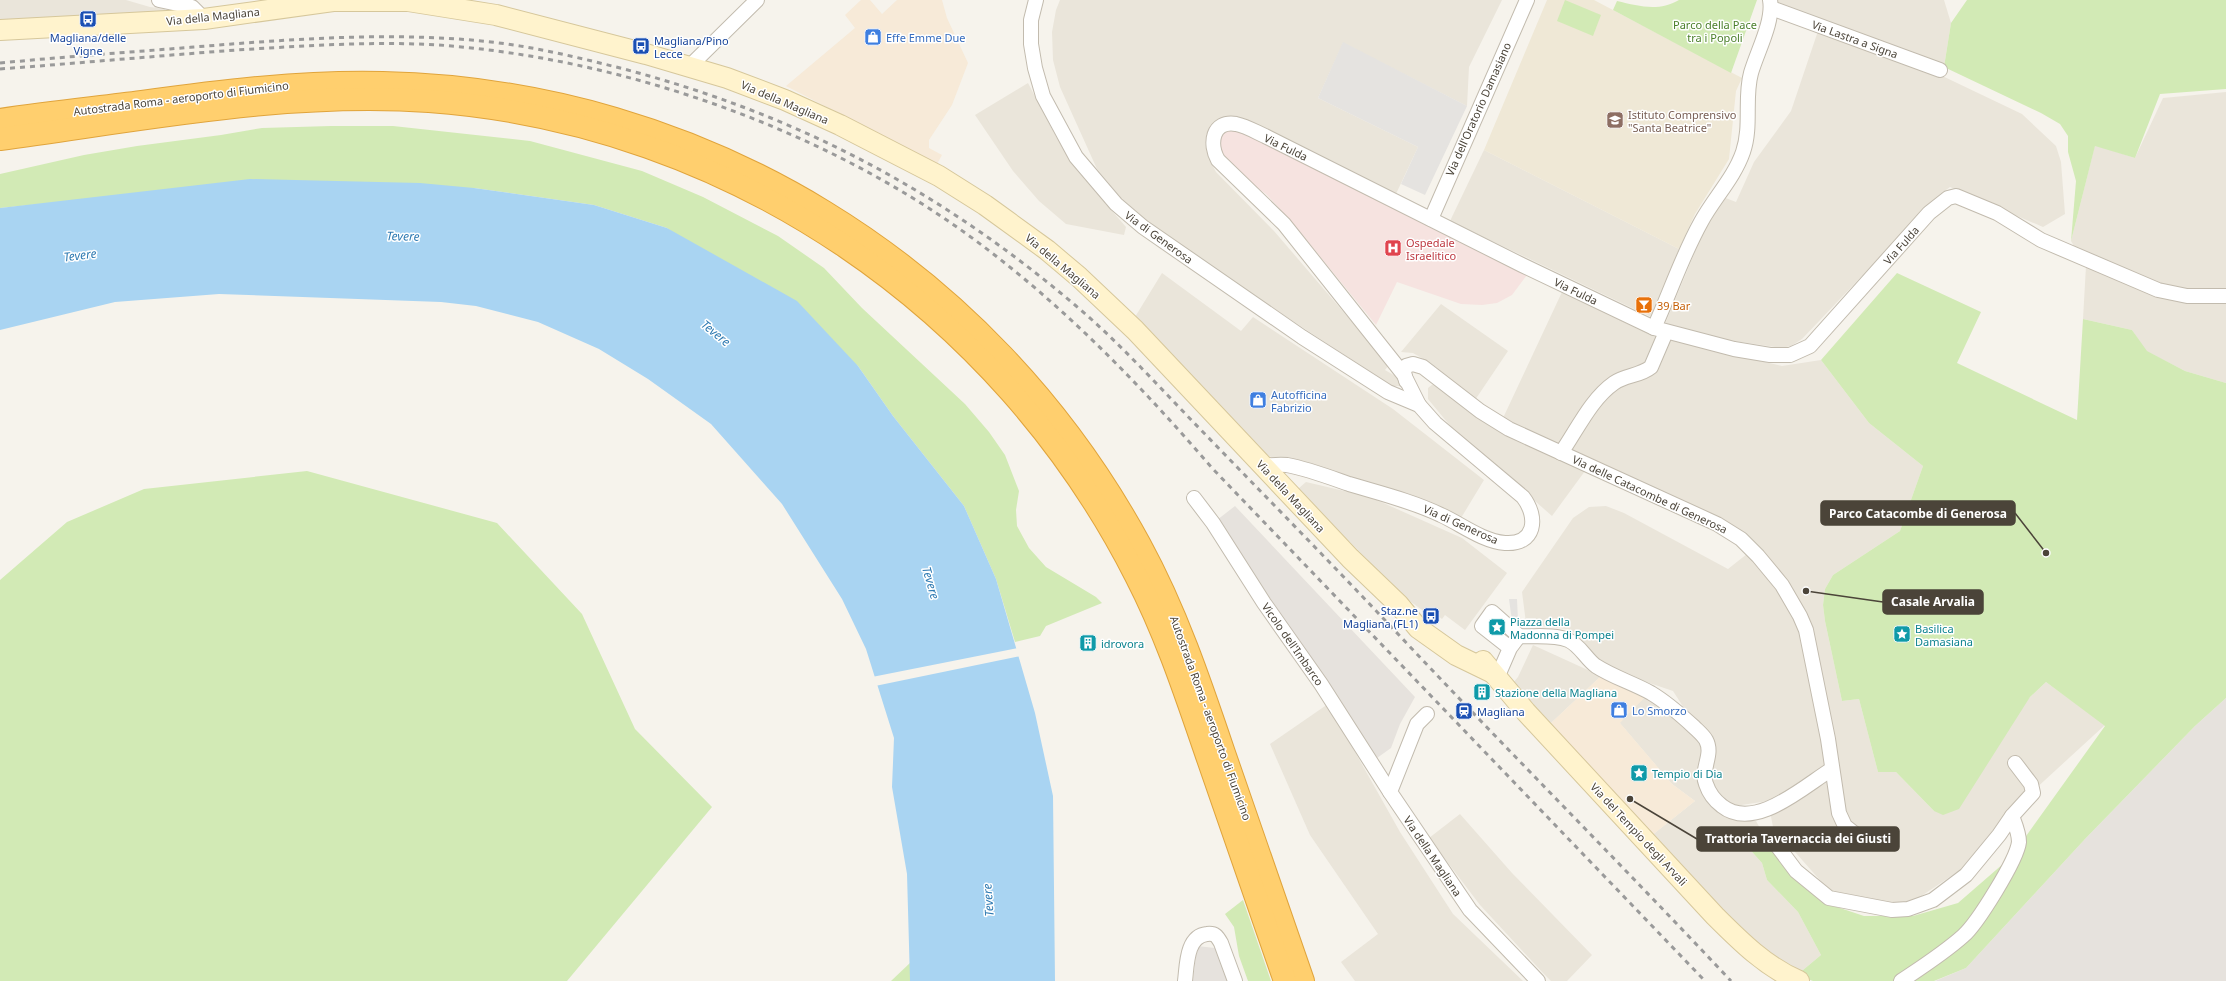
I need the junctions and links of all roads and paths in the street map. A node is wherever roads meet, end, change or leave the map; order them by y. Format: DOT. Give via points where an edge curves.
graph roads {
  1 [pos="159,0"];
  2 [pos="757,0"];
  3 [pos="1036,0"];
  4 [pos="1527,0"];
  5 [pos="1770,4"];
  6 [pos="204,19"];
  7 [pos="0,30"];
  8 [pos="690,66"];
  9 [pos="1940,70"];
  10 [pos="0,120"];
  11 [pos="0,139"];
  12 [pos="1431,219"];
  13 [pos="853,240"];
  14 [pos="2226,296"];
  15 [pos="1660,330"];
  16 [pos="1404,375"];
  17 [pos="1394,395"];
  18 [pos="1419,405"];
  19 [pos="1561,452"];
  20 [pos="1263,466"];
  21 [pos="1194,498"];
  22 [pos="1131,547"];
  23 [pos="1519,636"];
  24 [pos="1510,648"];
  25 [pos="1494,675"];
  26 [pos="1427,714"];
  27 [pos="2015,763"];
  28 [pos="1832,769"];
  29 [pos="1390,792"];
  30 [pos="2012,816"];
  31 [pos="1859,837"];
  32 [pos="1772,839"];
  33 [pos="1185,981"];
  34 [pos="1235,981"];
  35 [pos="1285,981"];
  36 [pos="1303,981"];
  37 [pos="1538,981"];
  38 [pos="1799,981"];
  39 [pos="1901,981"];
  1 -- 6 [label="street" via="192,7"];
  2 -- 8 [label="street"];
  3 -- 17 [label="street, Via di Generosa" via="1031,20 1031,44 1043,96 1067,143 1105,192 1143,228 1302,337"];
  4 -- 12 [label="street, Via dell'Oratorio Damasiano"];
  5 -- 9 [label="street, Via Lastra a Signa"];
  5 -- 15 [label="street" via="1750,75 1747,130 1741,158 1701,222"];
  6 -- 7 [label="main road, Via della Magliana"];
  6 -- 8 [label="main road, Via della Magliana" via="320,2 419,2 496,15"];
  8 -- 20 [label="main road, Via della Magliana" via="771,95 840,125 924,168 998,213 1047,250 1108,304 1177,373"];
  10 -- 13 [label="highway, Autostrada Roma - aeroporto di Fiumicino" via="235,89 300,84 384,83 461,88 568,105 653,131 712,154 819,208"];
  11 -- 13 [label="highway, Autostrada Roma - aeroporto di Fiumicino" via="290,102 367,99 462,104 563,123 664,154 710,172"];
  12 -- 15 [label="street, Via Fulda"];
  12 -- 16 [label="street, Via Fulda" via="1238,124 1226,125 1218,129 1213,136 1213,149 1218,160 1284,224"];
  13 -- 22 [label="highway, Autostrada Roma - aeroporto di Fiumicino" via="944,322 993,371 1034,417"];
  14 -- 15 [label="street, Via Fulda" via="2187,296 2158,290 2041,240 1997,213 1956,196 1948,198 1929,213 1818,338 1801,351 1770,355 1734,349"];
  15 -- 19 [label="street" via="1651,367 1615,382 1601,394"];
  16 -- 17 [label="street" via="1408,390 1401,396"];
  16 -- 18 [label="street, Via Fulda"];
  16 -- 19 [label="street, Via delle Catacombe di Generosa" via="1404,369 1409,364 1423,367 1494,420"];
  17 -- 18 [label="street, Via di Generosa"];
  18 -- 20 [label="street, Via di Generosa" via="1435,423 1526,502 1533,522 1531,531 1525,538 1509,543 1490,540 1427,509 1287,465"];
  19 -- 28 [label="street, Via delle Catacombe di Generosa" via="1717,524 1741,539 1765,565 1792,601 1804,623"];
  20 -- 25 [label="main road, Via della Magliana" via="1358,567 1399,605 1418,628 1437,644"];
  21 -- 29 [label="street, Vicolo dell'Imbarco" via="1321,684"];
  22 -- 35 [label="highway, Autostrada Roma - aeroporto di Fiumicino" via="1174,661"];
  22 -- 36 [label="highway, Autostrada Roma - aeroporto di Fiumicino" via="1177,622 1193,662"];
  23 -- 24 [label="street"];
  23 -- 24 [label="street" via="1492,612 1482,626"];
  23 -- 28 [label="street" via="1557,638 1572,642 1596,666 1651,694 1688,721 1706,739 1709,748 1705,769 1708,790 1725,808 1739,814 1775,806"];
  24 -- 25 [label="street"];
  25 -- 38 [label="main road, Via del Tempio degli Arvali" via="1735,936 1768,964"];
  26 -- 29 [label="street" via="1417,724"];
  27 -- 30 [label="street" via="2031,784 2033,793"];
  28 -- 31 [label="street, Via delle Catacombe di Generosa" via="1842,820 1848,830"];
  29 -- 37 [label="street, Via della Magliana" via="1470,910"];
  30 -- 32 [label="street" via="2000,835 1966,875 1933,900 1908,909 1892,910 1829,898 1796,871"];
  30 -- 39 [label="street" via="2019,843 2011,865 1997,889 1965,935"];
  33 -- 34 [label="street" via="1194,940 1204,934 1218,937 1222,943"];
}
